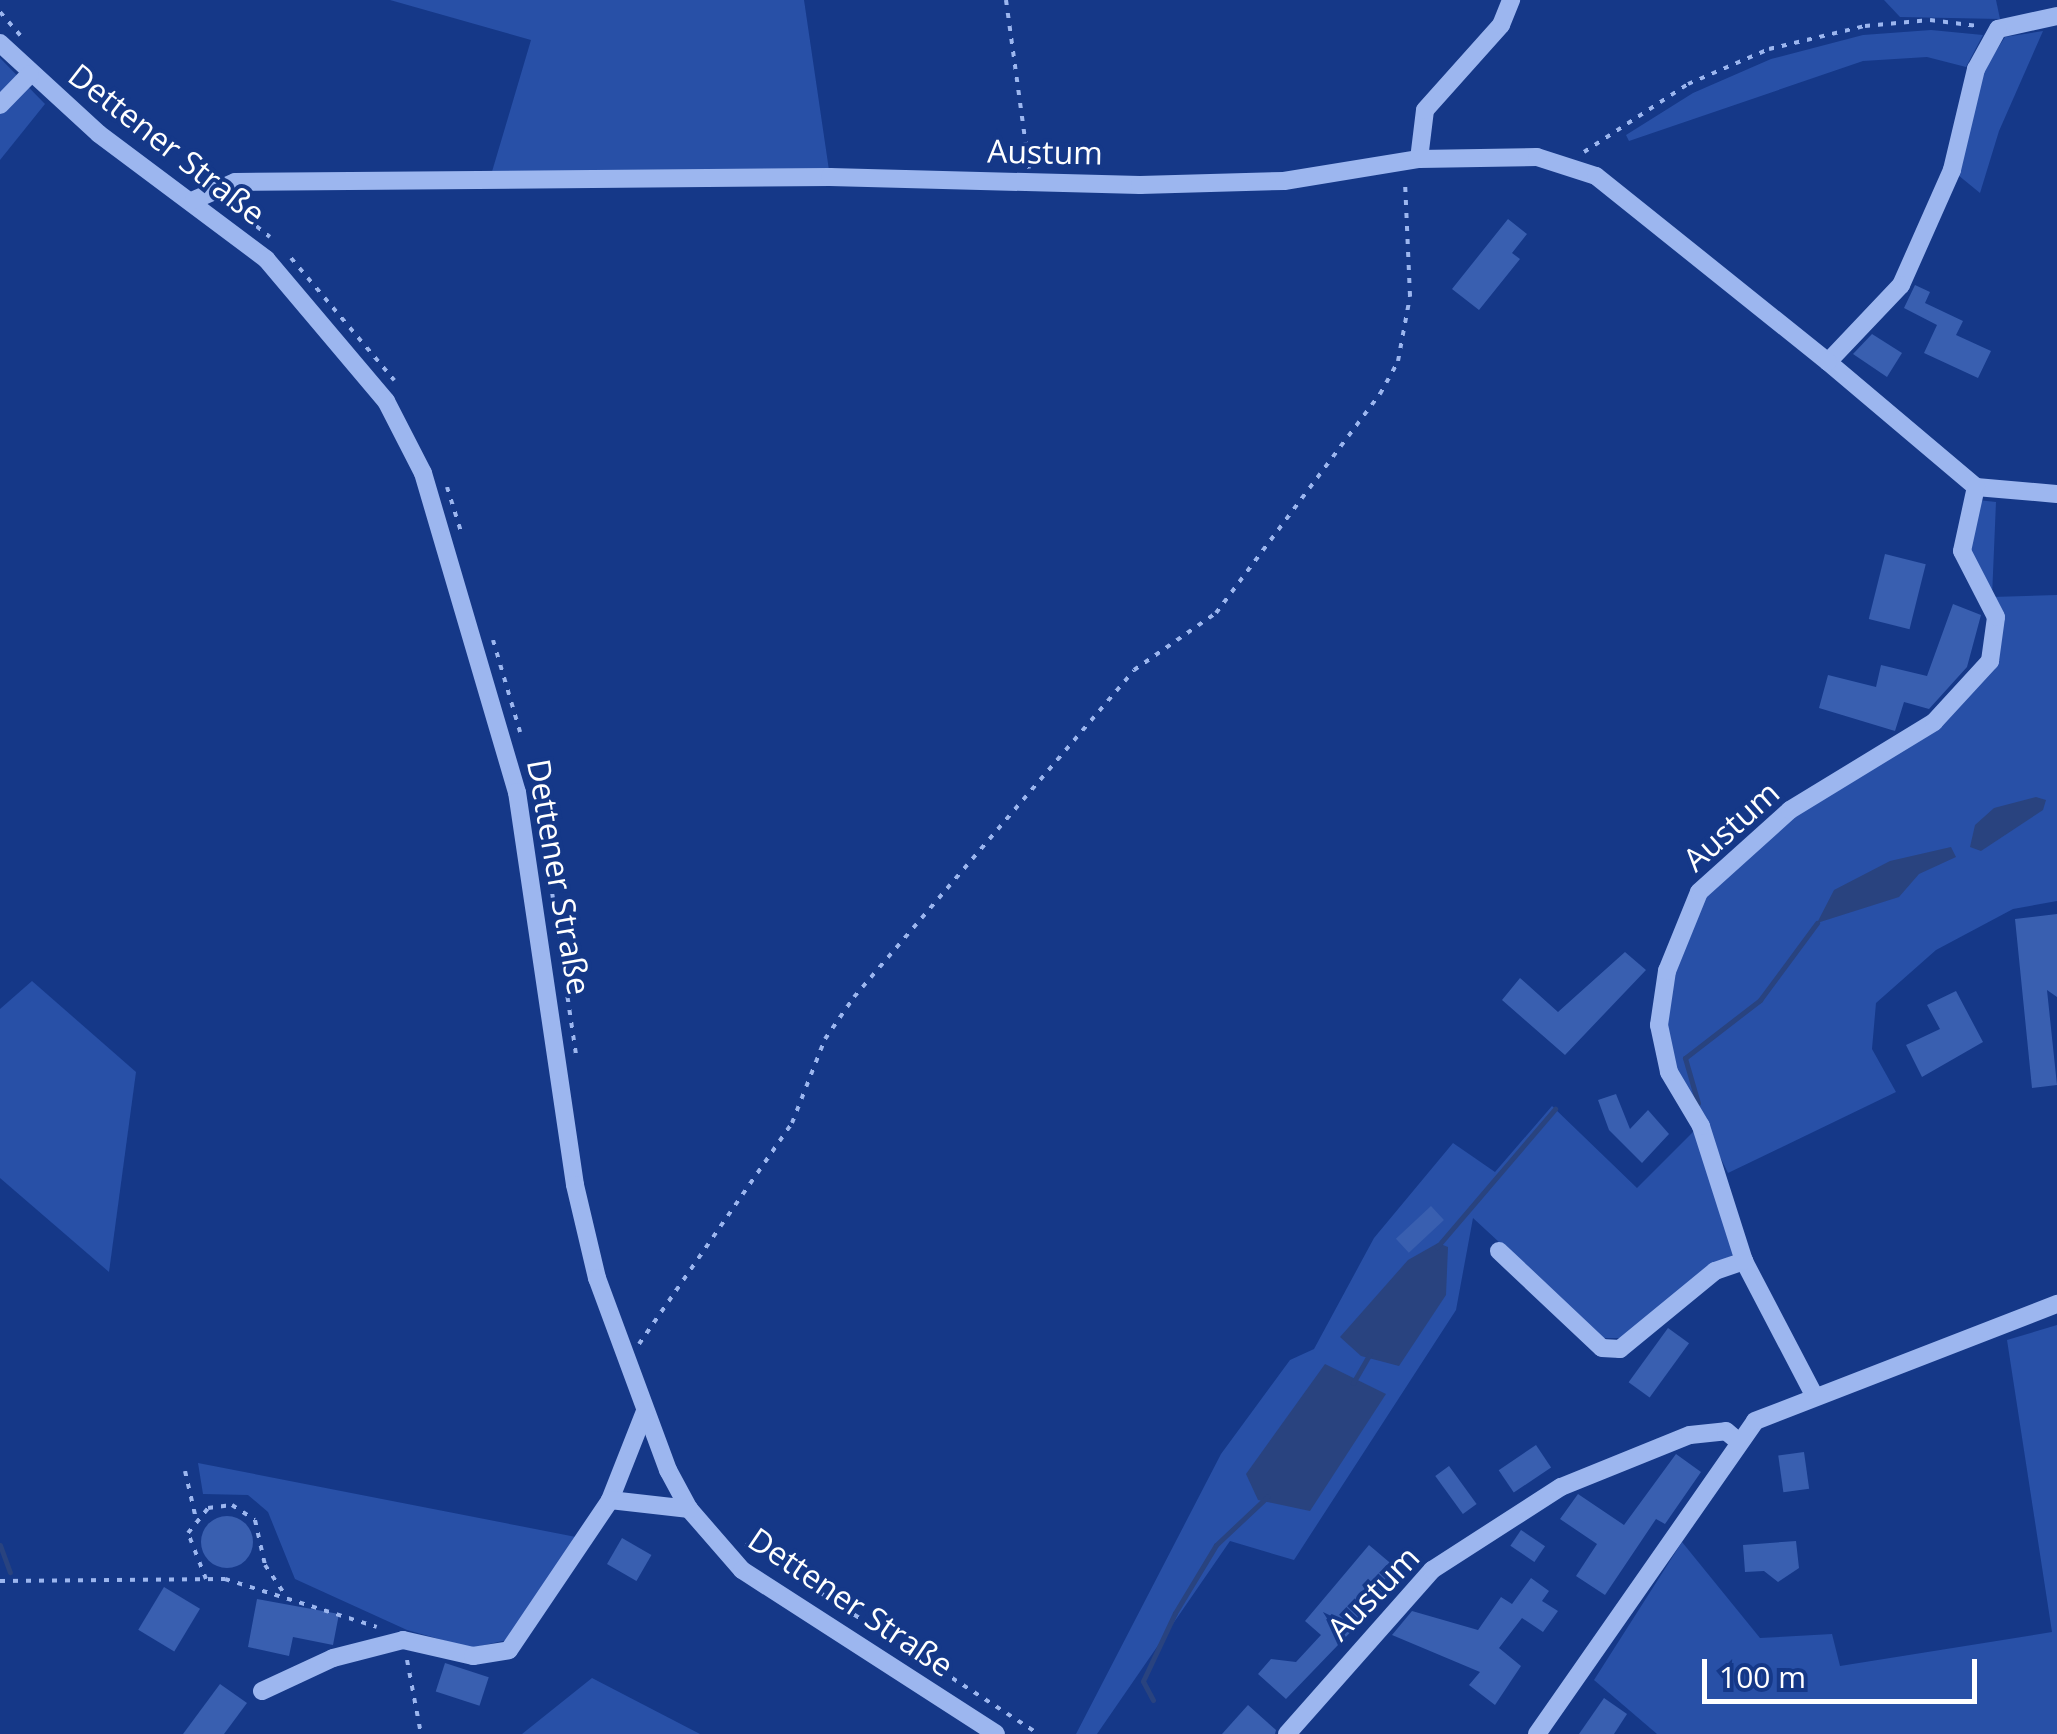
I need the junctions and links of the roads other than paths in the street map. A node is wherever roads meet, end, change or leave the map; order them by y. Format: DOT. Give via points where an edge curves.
graph roads {
  1 [pos="1511,0"];
  2 [pos="2057,16"];
  3 [pos="0,43"];
  4 [pos="30,74"];
  5 [pos="0,105"];
  6 [pos="1412,161"];
  7 [pos="200,194"];
  8 [pos="1828,362"];
  9 [pos="1976,487"];
  10 [pos="2057,494"];
  11 [pos="1499,1251"];
  12 [pos="1744,1261"];
  13 [pos="2057,1304"];
  14 [pos="1814,1395"];
  15 [pos="645,1410"];
  16 [pos="1738,1440"];
  17 [pos="610,1500"];
  18 [pos="689,1510"];
  19 [pos="262,1691"];
  20 [pos="996,1734"];
  21 [pos="1288,1734"];
  22 [pos="1537,1734"];
  1 -- 6 [label="street" via="1501,24 1425,110"];
  2 -- 8 [label="street" via="1998,28 1976,69 1952,170 1902,285"];
  3 -- 4 [label="street, Dettener Straße"];
  4 -- 5 [label="street"];
  4 -- 7 [label="street, Dettener Straße"];
  6 -- 7 [label="street, Austum" via="1284,181 234,182"];
  6 -- 8 [label="street, Austum" via="1494,155 1571,164"];
  7 -- 15 [label="street, Dettener Straße" via="334,332 386,401 422,473 521,812 574,1184"];
  8 -- 9 [label="street"];
  9 -- 10 [label="street"];
  9 -- 12 [label="street, Austum" via="1962,551 1996,617 1990,661 1934,722 1790,810 1699,892 1668,971 1659,1025 1668,1072 1701,1126"];
  11 -- 12 [label="street" via="1602,1348 1620,1350 1715,1272"];
  12 -- 14 [label="street, Austum"];
  13 -- 14 [label="street"];
  14 -- 16 [label="street" via="1755,1421"];
  15 -- 17 [label="street"];
  15 -- 18 [label="street, Dettener Straße"];
  16 -- 21 [label="street, Austum" via="1726,1431 1690,1435 1561,1487 1448,1559 1380,1624"];
  16 -- 22 [label="street"];
  17 -- 18 [label="street"];
  17 -- 19 [label="street" via="509,1650 473,1656 403,1640 333,1658"];
  18 -- 20 [label="street, Dettener Straße" via="722,1552 772,1593"];
}
